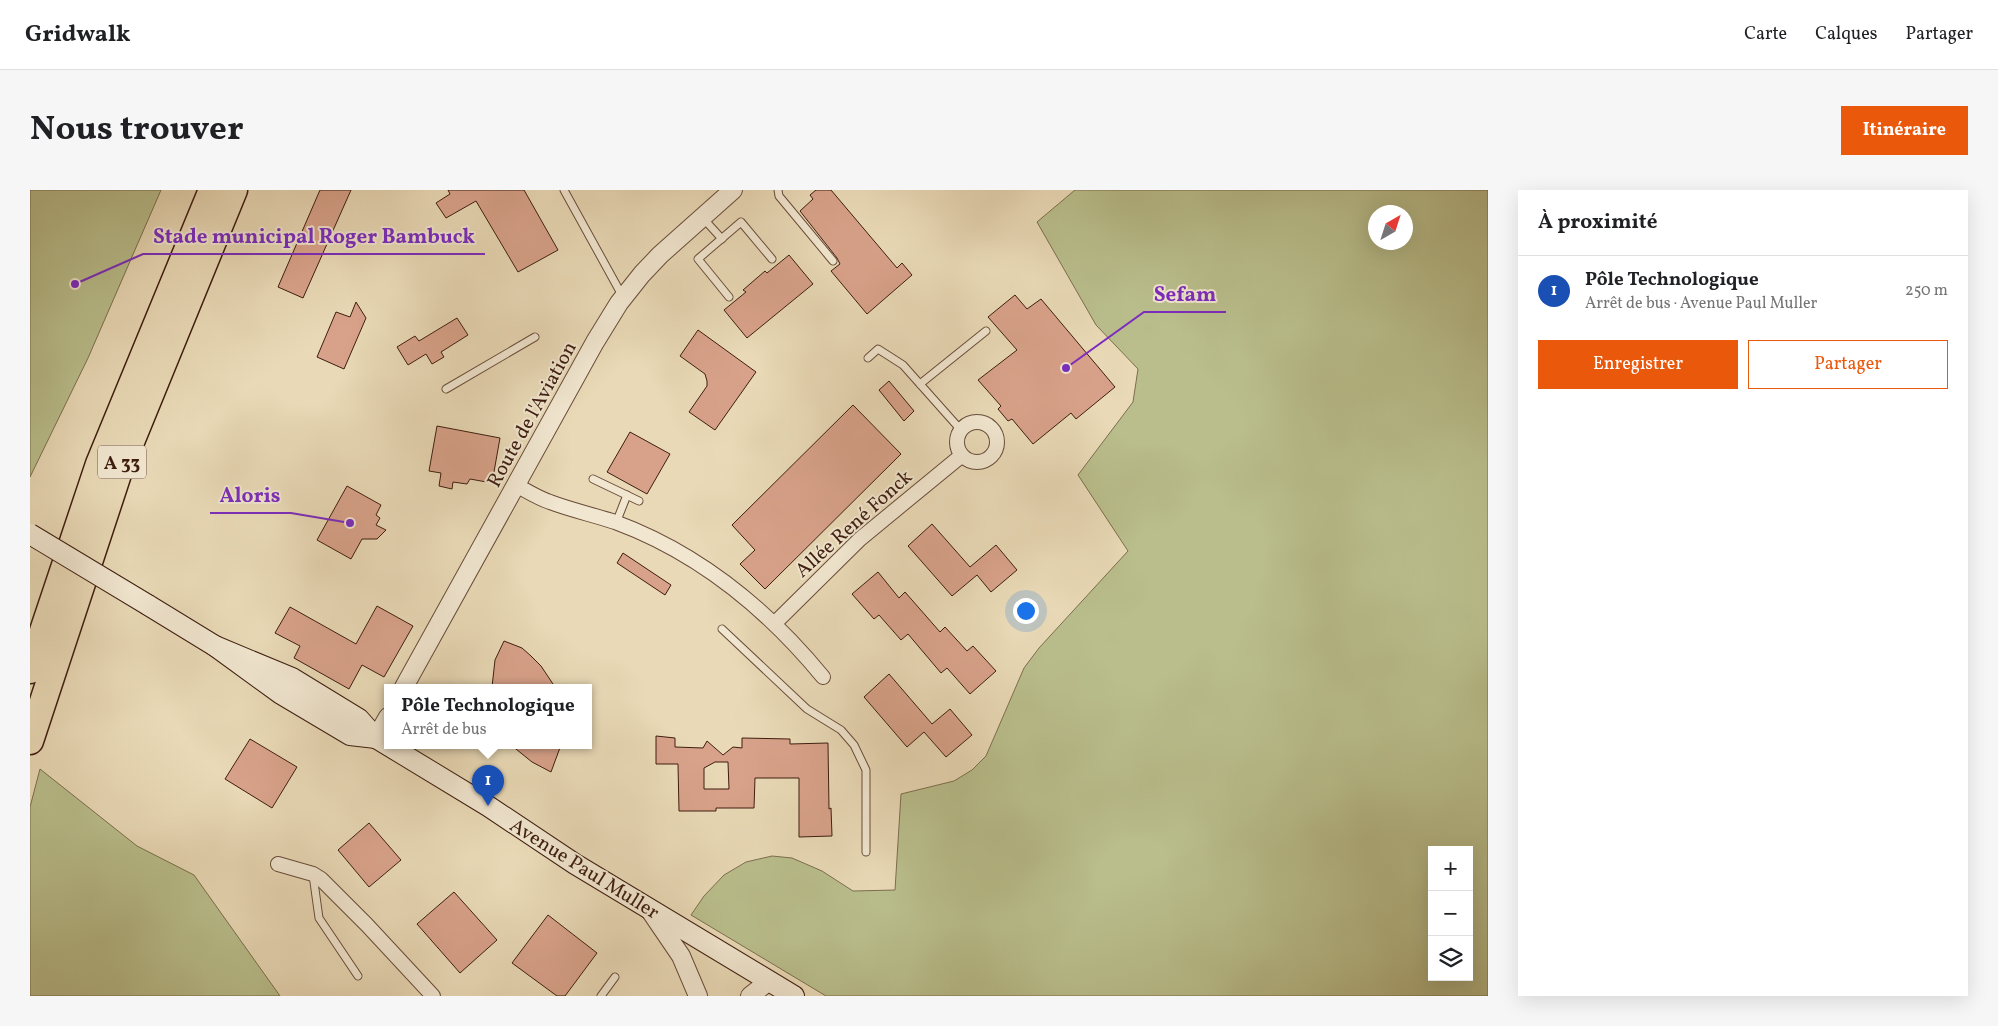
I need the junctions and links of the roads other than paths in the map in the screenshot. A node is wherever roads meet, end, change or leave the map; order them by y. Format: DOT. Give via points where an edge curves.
graph roads {
  1 [pos="212,190"];
  2 [pos="234,190"];
  3 [pos="564,190"];
  4 [pos="732,190"];
  5 [pos="778,190"];
  6 [pos="702,216"];
  7 [pos="722,239"];
  8 [pos="772,259"];
  9 [pos="832,261"];
  10 [pos="729,297"];
  11 [pos="623,298"];
  12 [pos="986,331"];
  13 [pos="535,337"];
  14 [pos="868,358"];
  15 [pos="920,384"];
  16 [pos="446,390"];
  17 [pos="960,429"];
  18 [pos="961,456"];
  19 [pos="593,479"];
  20 [pos="516,485"];
  21 [pos="628,495"];
  22 [pos="639,501"];
  23 [pos="616,522"];
  24 [pos="30,534"];
  25 [pos="775,623"];
  26 [pos="722,629"];
  27 [pos="30,670"];
  28 [pos="822,677"];
  29 [pos="406,684"];
  30 [pos="384,724"];
  31 [pos="376,738"];
  32 [pos="30,740"];
  33 [pos="384,743"];
  34 [pos="394,749"];
  35 [pos="866,852"];
  36 [pos="278,864"];
  37 [pos="313,874"];
  38 [pos="648,908"];
  39 [pos="358,976"];
  40 [pos="615,977"];
  41 [pos="766,989"];
  42 [pos="433,996"];
  43 [pos="601,996"];
  44 [pos="698,996"];
  45 [pos="750,996"];
  46 [pos="794,996"];
  1 -- 27 [label="highway, A 33" via="99,464"];
  2 -- 32 [label="highway, A 33" via="119,471"];
  3 -- 11 [label="lane"];
  4 -- 6 [label="street, Route de l'Aviation"];
  5 -- 9 [label="lane" via="779,196"];
  6 -- 7 [label="lane"];
  6 -- 11 [label="street, Route de l'Aviation" via="650,265"];
  7 -- 8 [label="lane" via="741,222"];
  7 -- 10 [label="lane" via="698,259"];
  11 -- 20 [label="street, Route de l'Aviation"];
  12 -- 15 [label="lane"];
  13 -- 16 [label="lane"];
  14 -- 15 [label="lane" via="878,349 903,365"];
  15 -- 17 [label="lane"];
  17 -- 18 [label="street" via="956,448"];
  17 -- 18 [label="street" via="976,422 986,424 997,438 997,447 987,460 971,463"];
  18 -- 25 [label="street, Allée René Fonck" via="860,539"];
  19 -- 21 [label="lane"];
  20 -- 23 [label="street" via="549,502"];
  20 -- 29 [label="street, Route de l'Aviation"];
  21 -- 22 [label="lane"];
  21 -- 23 [label="lane"];
  23 -- 25 [label="street" via="702,566"];
  24 -- 31 [label="main road, Avenue Paul Muller, bridge" via="215,646 292,678 359,719"];
  25 -- 28 [label="street"];
  26 -- 35 [label="lane" via="806,709 841,730 854,745 866,770"];
  30 -- 31 [label="street"];
  31 -- 33 [label="main road, Avenue Paul Muller"];
  34 -- 38 [label="main road, Avenue Paul Muller"];
  36 -- 37 [label="street"];
  37 -- 39 [label="lane" via="319,918"];
  37 -- 42 [label="street" via="367,925"];
  38 -- 41 [label="main road, Avenue Paul Muller"];
  38 -- 44 [label="street" via="680,956"];
  40 -- 43 [label="lane"];
  41 -- 45 [label="street"];
  41 -- 46 [label="main road, Avenue Paul Muller"];
}
